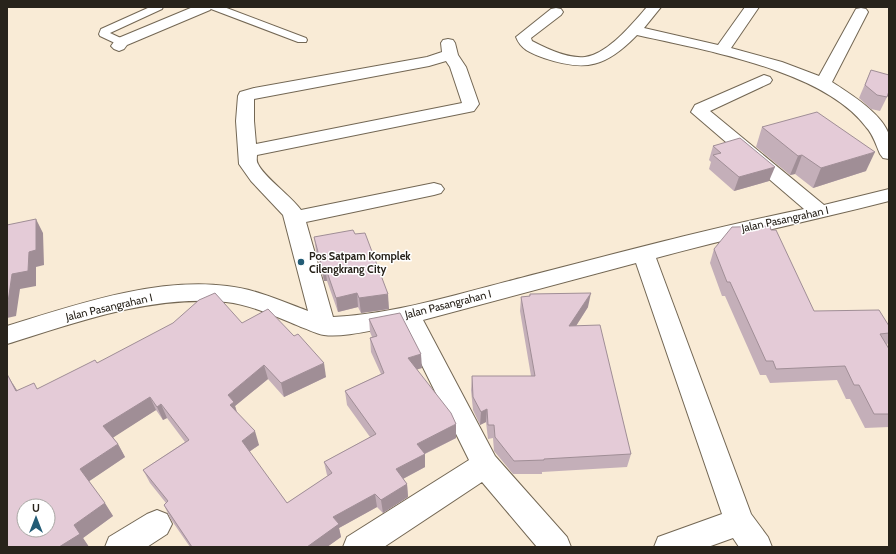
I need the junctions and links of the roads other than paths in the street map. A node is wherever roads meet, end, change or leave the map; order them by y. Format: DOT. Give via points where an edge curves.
graph roads {
  1 [pos="158,7"];
  2 [pos="205,7"];
  3 [pos="215,7"];
  4 [pos="654,7"];
  5 [pos="752,7"];
  6 [pos="556,12"];
  7 [pos="861,12"];
  8 [pos="634,30"];
  9 [pos="302,40"];
  10 [pos="120,44"];
  11 [pos="722,50"];
  12 [pos="764,80"];
  13 [pos="822,84"];
  14 [pos="247,151"];
  15 [pos="889,154"];
  16 [pos="434,189"];
  17 [pos="889,195"];
  18 [pos="820,212"];
  19 [pos="294,218"];
  20 [pos="644,254"];
  21 [pos="409,315"];
  22 [pos="324,326"];
  23 [pos="7,335"];
  24 [pos="485,465"];
  25 [pos="739,522"];
  26 [pos="157,524"];
  27 [pos="120,547"];
  28 [pos="358,547"];
  29 [pos="556,547"];
  30 [pos="668,547"];
  31 [pos="757,547"];
  1 -- 10 [label="lane" via="105,31 104,34"];
  2 -- 10 [label="street"];
  3 -- 9 [label="lane"];
  4 -- 8 [label="street"];
  5 -- 11 [label="street"];
  6 -- 8 [label="street" via="523,37 526,44 556,56 587,61 610,51"];
  7 -- 13 [label="street"];
  8 -- 11 [label="street"];
  11 -- 13 [label="street" via="782,68"];
  12 -- 18 [label="street" via="701,109 700,112"];
  13 -- 15 [label="street" via="873,123"];
  14 -- 14 [label="street" via="468,107 470,104 449,49 429,61 246,96"];
  14 -- 19 [label="street" via="251,170 278,196 293,213"];
  16 -- 19 [label="street"];
  17 -- 18 [label="street, Jalan Pasangrahan I"];
  18 -- 20 [label="street, Jalan Pasangrahan I" via="734,230"];
  19 -- 22 [label="street"];
  20 -- 21 [label="street, Jalan Pasangrahan I"];
  20 -- 25 [label="street"];
  21 -- 22 [label="street, Jalan Pasangrahan I"];
  21 -- 24 [label="street"];
  22 -- 23 [label="street, Jalan Pasangrahan I" via="255,300 227,294 193,293 147,297 90,310"];
  24 -- 28 [label="street"];
  24 -- 29 [label="street"];
  25 -- 30 [label="street"];
  25 -- 31 [label="street"];
  26 -- 27 [label="street"];
}
